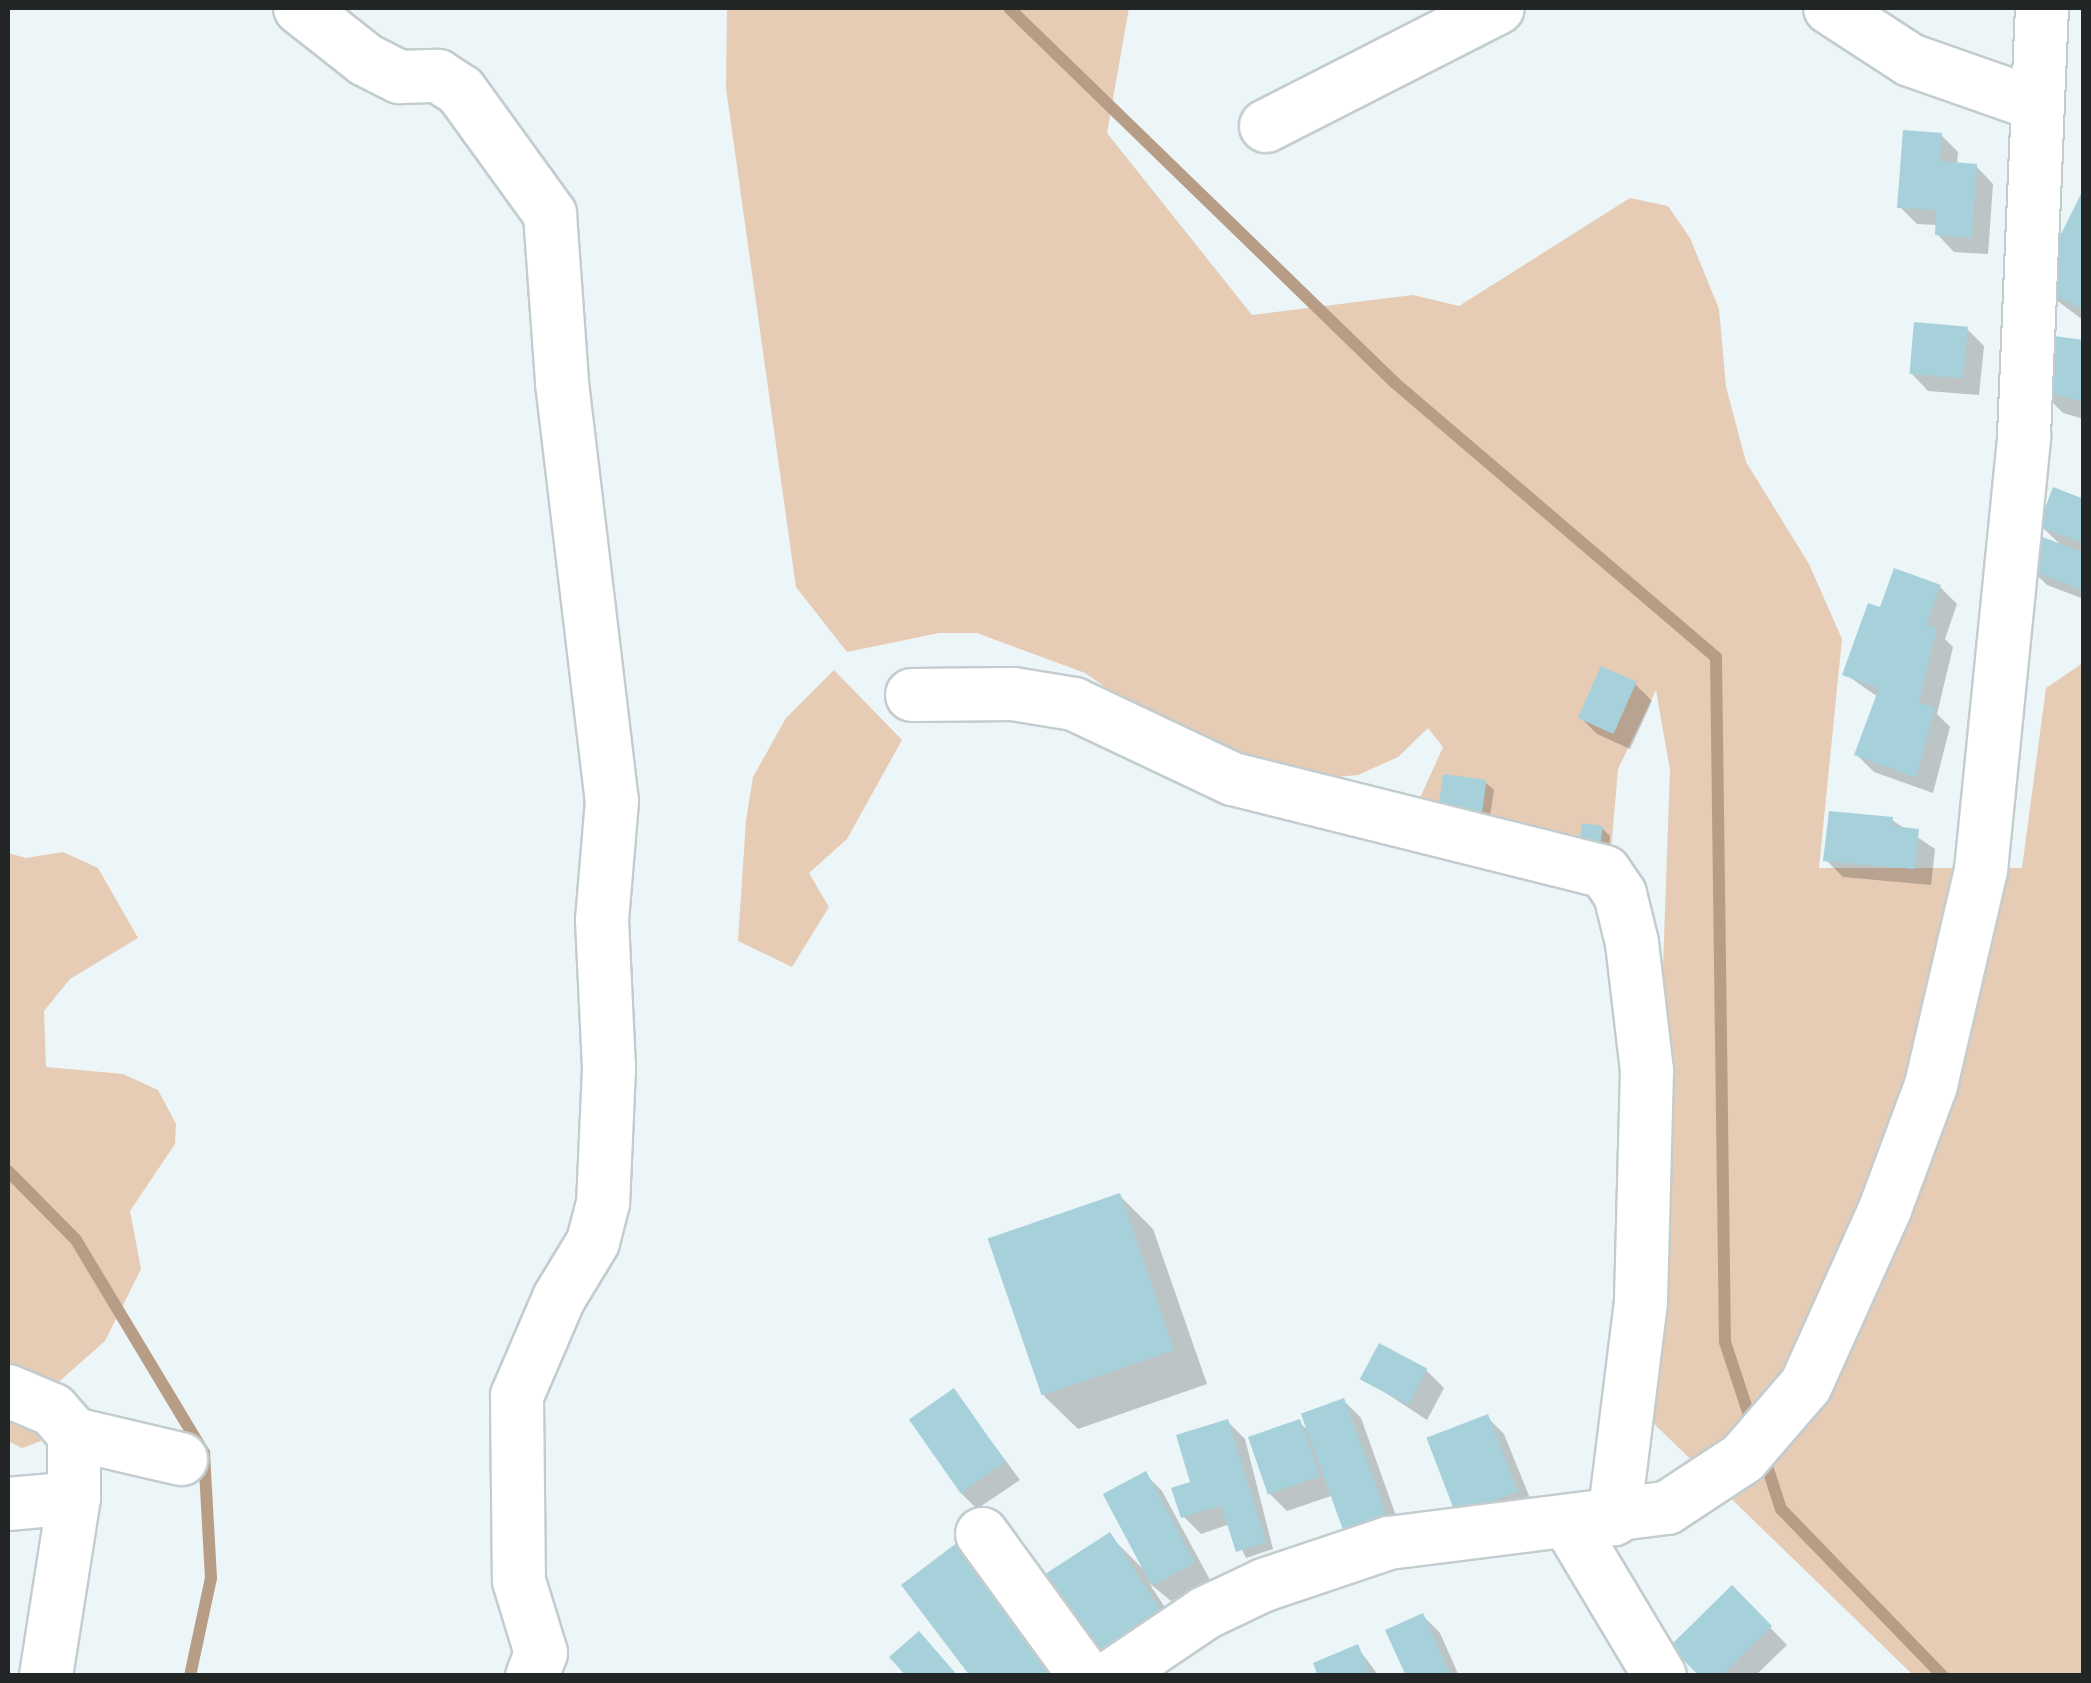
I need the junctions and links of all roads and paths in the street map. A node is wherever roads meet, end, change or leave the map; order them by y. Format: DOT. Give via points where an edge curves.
graph roads {
  1 [pos="300,8"];
  2 [pos="1498,8"];
  3 [pos="1830,8"];
  4 [pos="2042,8"];
  5 [pos="2033,103"];
  6 [pos="1266,126"];
  7 [pos="912,695"];
  8 [pos="8,1391"];
  9 [pos="74,1434"];
  10 [pos="181,1459"];
  11 [pos="74,1498"];
  12 [pos="8,1504"];
  13 [pos="1592,1521"];
  14 [pos="982,1534"];
  15 [pos="46,1676"];
  16 [pos="532,1676"];
  17 [pos="1085,1676"];
  18 [pos="1112,1676"];
  19 [pos="1660,1676"];
  1 -- 16 [label="street" via="366,60 400,77 438,76 461,91 550,214 562,382 612,801 602,920 610,1068 604,1203 593,1242 559,1298 517,1396 519,1581 541,1653"];
  2 -- 6 [label="street"];
  3 -- 5 [label="street" via="1910,60"];
  4 -- 5 [label="street"];
  5 -- 13 [label="street" via="2024,436 1981,870 1930,1086 1836,1326 1760,1441 1667,1508"];
  7 -- 13 [label="street" via="1013,694 1074,704 1233,779 1604,872 1620,894 1632,943 1647,1070 1642,1283"];
  8 -- 9 [label="street" via="53,1410"];
  9 -- 10 [label="street"];
  9 -- 11 [label="street"];
  11 -- 12 [label="street"];
  11 -- 15 [label="street"];
  13 -- 18 [label="street" via="1389,1542 1323,1563 1205,1613"];
  13 -- 19 [label="street"];
  14 -- 17 [label="street"];
}
